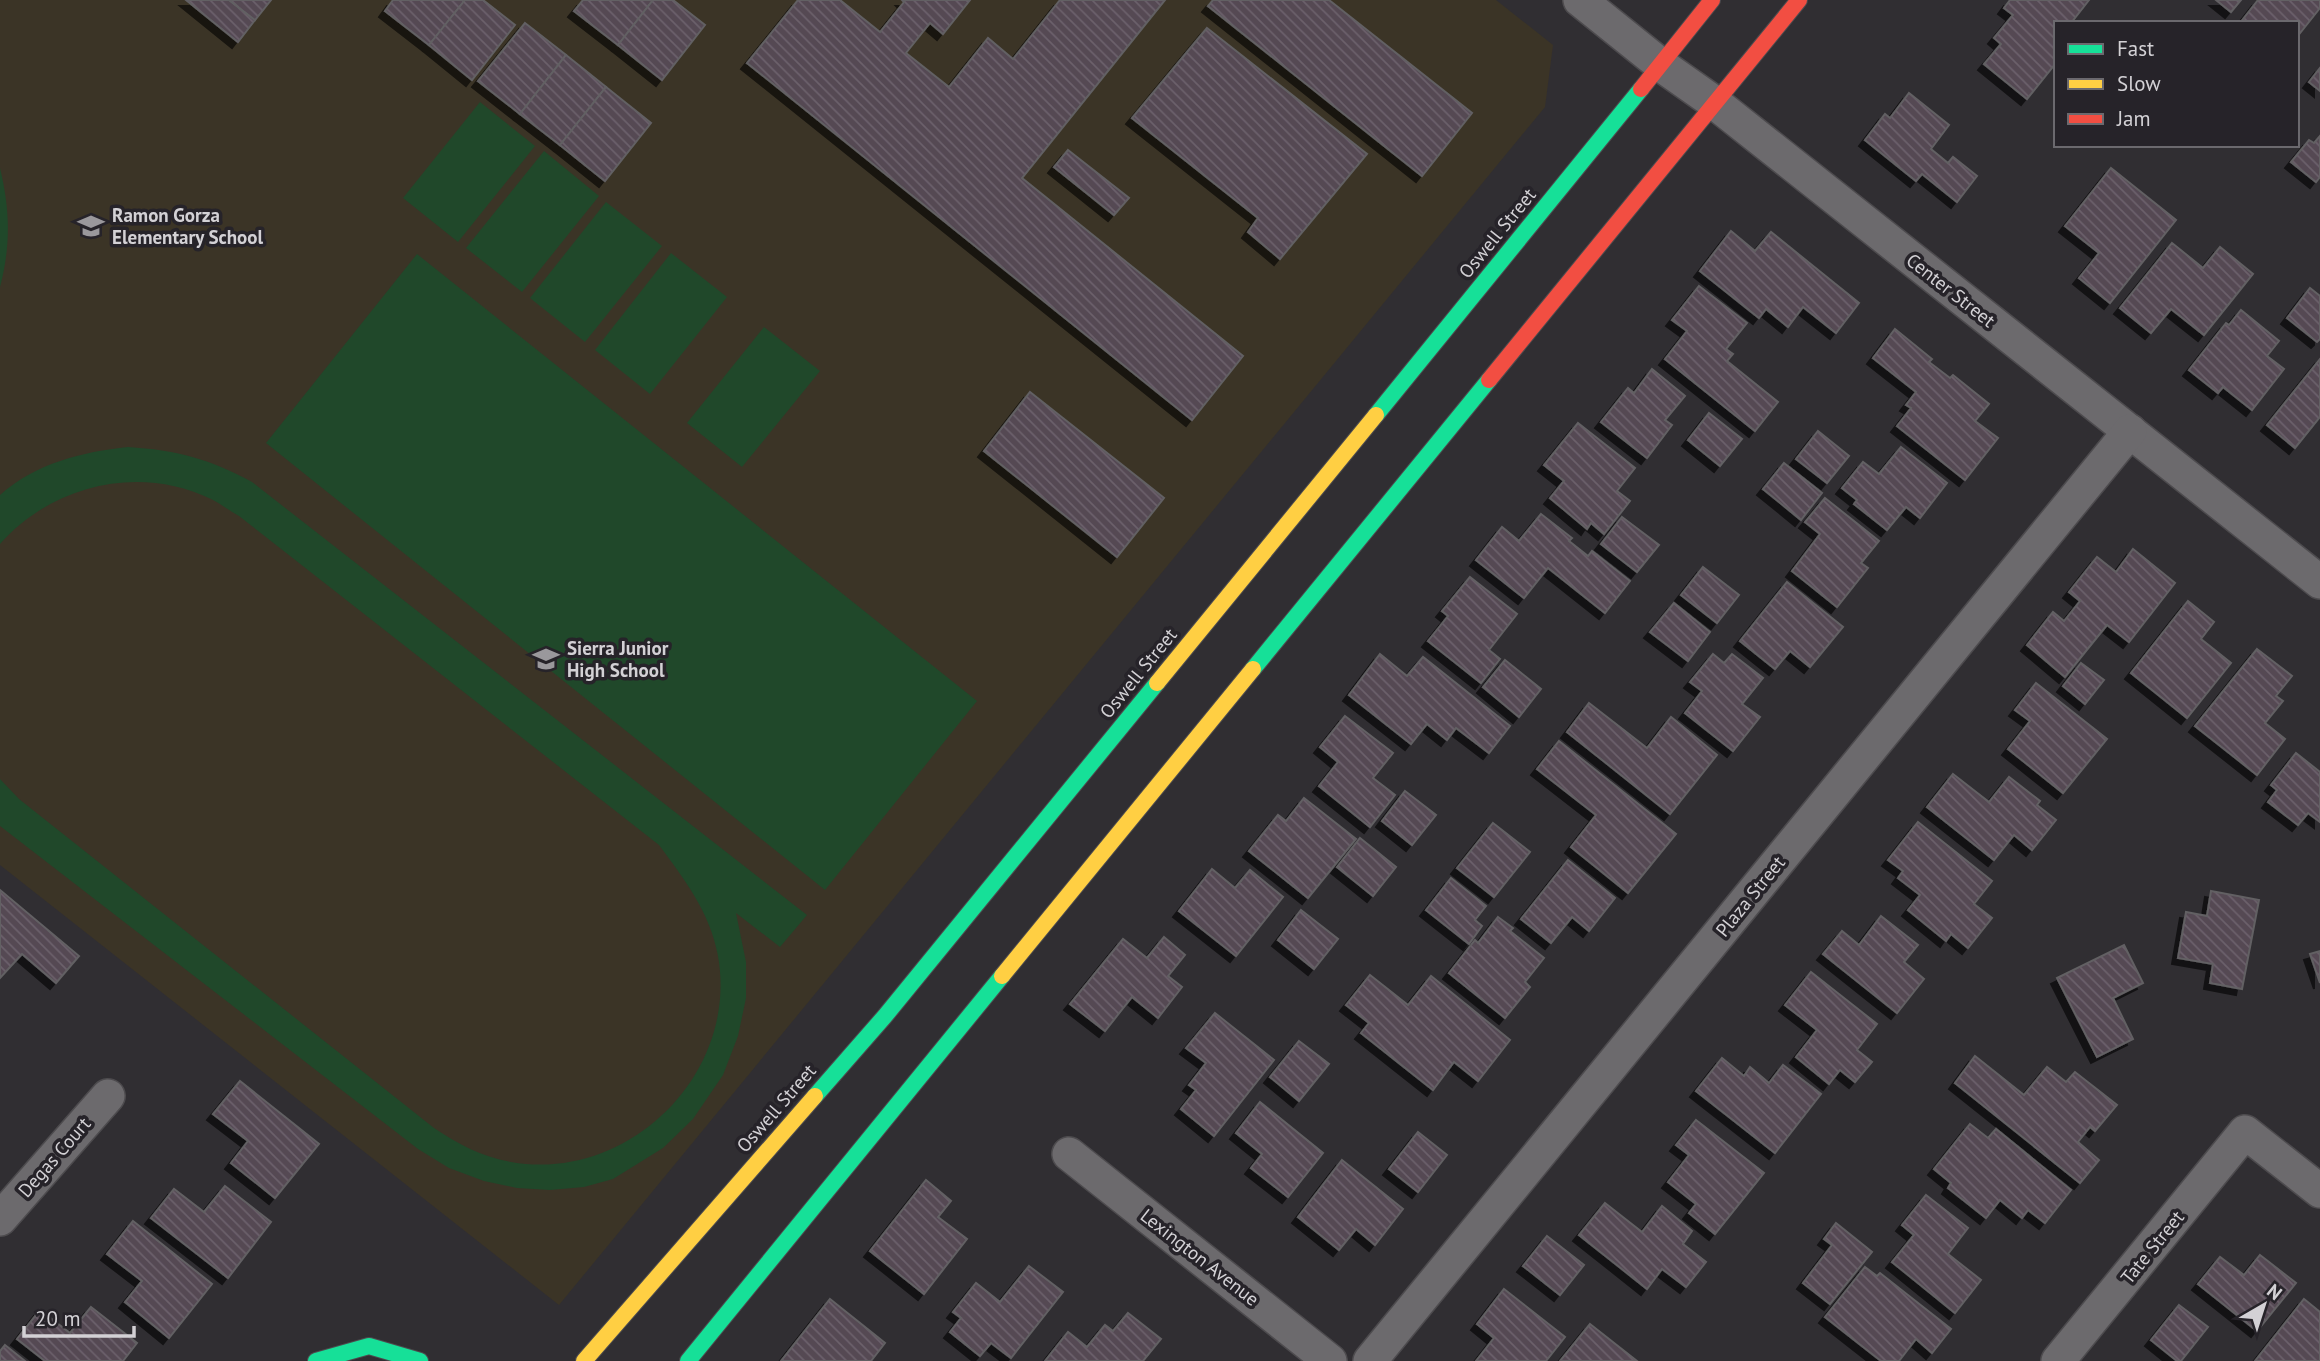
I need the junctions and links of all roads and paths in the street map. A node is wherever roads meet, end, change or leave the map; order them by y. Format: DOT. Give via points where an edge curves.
graph roads {
  1 [pos="1580,0"];
  2 [pos="1712,0"];
  3 [pos="1799,0"];
  4 [pos="1661,65"];
  5 [pos="1715,103"];
  6 [pos="2130,431"];
  7 [pos="2320,582"];
  8 [pos="108,1096"];
  9 [pos="1069,1154"];
  10 [pos="2320,1191"];
  11 [pos="0,1219"];
  12 [pos="316,1361"];
  13 [pos="420,1361"];
  14 [pos="584,1361"];
  15 [pos="688,1361"];
  16 [pos="1330,1361"];
  17 [pos="1370,1361"];
  18 [pos="2058,1361"];
  1 -- 4 [label="street, Center Street"];
  2 -- 4 [label="main road, Oswell Street"];
  3 -- 5 [label="main road"];
  4 -- 5 [label="street, Center Street"];
  4 -- 14 [label="main road, Oswell Street" via="885,1016"];
  5 -- 6 [label="street, Center Street"];
  5 -- 15 [label="main road"];
  6 -- 7 [label="street, Center Street"];
  6 -- 17 [label="street, Plaza Street"];
  8 -- 11 [label="street, Degas Court"];
  9 -- 16 [label="street, Lexington Avenue"];
  10 -- 18 [label="street, Tate Street" via="2245,1132"];
  12 -- 13 [label="main road" via="369,1346"];
}
